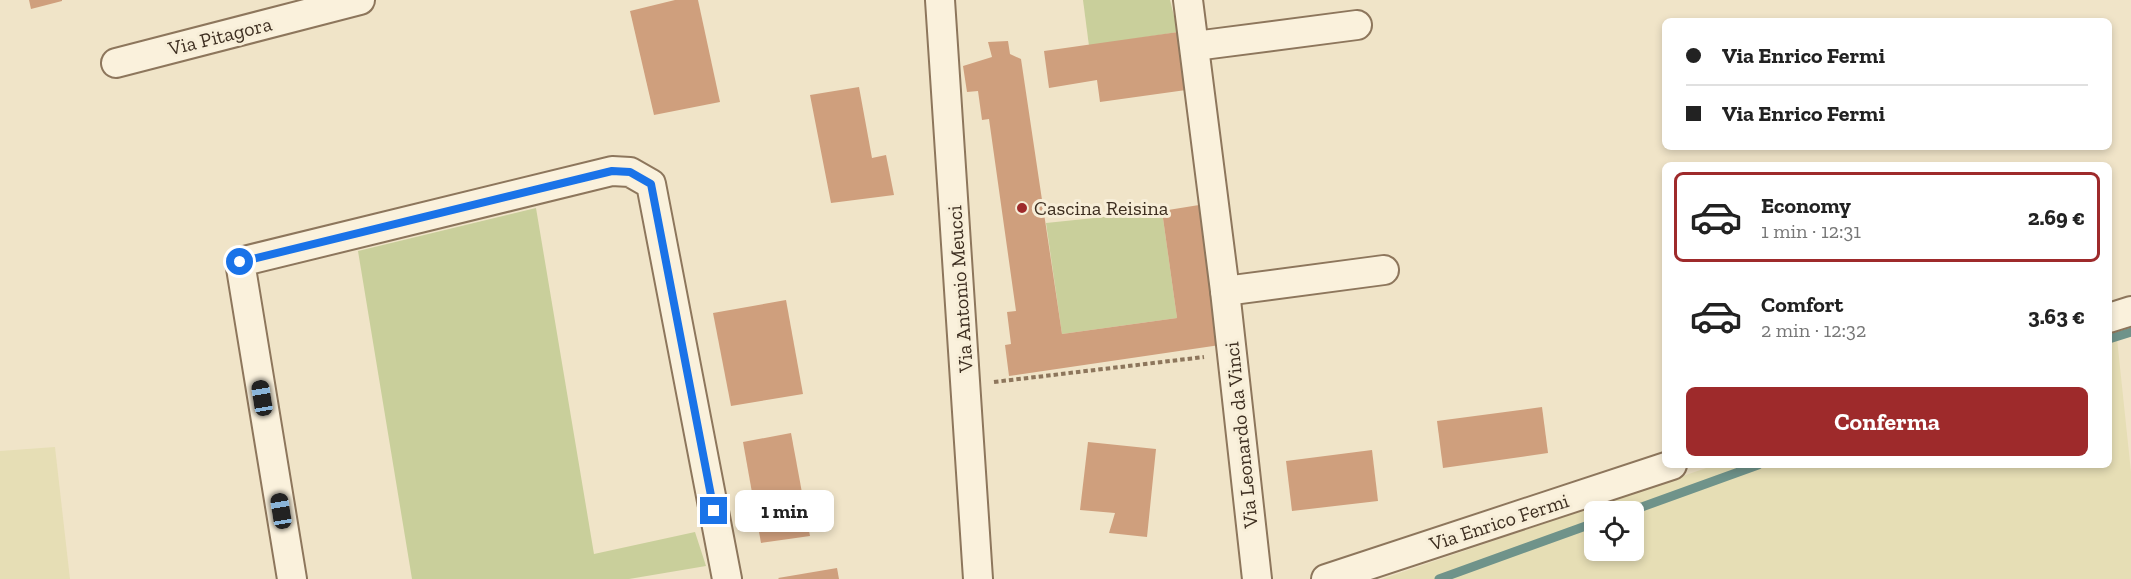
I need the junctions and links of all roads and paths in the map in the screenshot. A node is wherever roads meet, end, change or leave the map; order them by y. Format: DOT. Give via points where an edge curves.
graph roads {
  1 [pos="360,0"];
  2 [pos="940,0"];
  3 [pos="1188,0"];
  4 [pos="1357,25"];
  5 [pos="1195,46"];
  6 [pos="116,63"];
  7 [pos="1384,270"];
  8 [pos="1225,291"];
  9 [pos="2131,311"];
  10 [pos="2112,317"];
  11 [pos="1233,354"];
  12 [pos="967,386"];
  13 [pos="1663,468"];
  14 [pos="292,579"];
  15 [pos="727,579"];
  16 [pos="978,579"];
  17 [pos="1257,579"];
  18 [pos="1326,579"];
  1 -- 6 [label="street, Via Pitagora"];
  2 -- 12 [label="street, Via Antonio Meucci"];
  3 -- 5 [label="street, Via Leonardo da Vinci"];
  4 -- 5 [label="street"];
  5 -- 8 [label="street, Via Leonardo da Vinci"];
  7 -- 8 [label="street"];
  8 -- 11 [label="street, Via Leonardo da Vinci"];
  9 -- 10 [label="street"];
  11 -- 12 [label="path"];
  11 -- 17 [label="street, Via Leonardo da Vinci"];
  12 -- 16 [label="street, Via Antonio Meucci"];
  13 -- 18 [label="street, Via Enrico Fermi"];
  14 -- 15 [label="street" via="240,262 612,171 630,172 651,184"];
}
